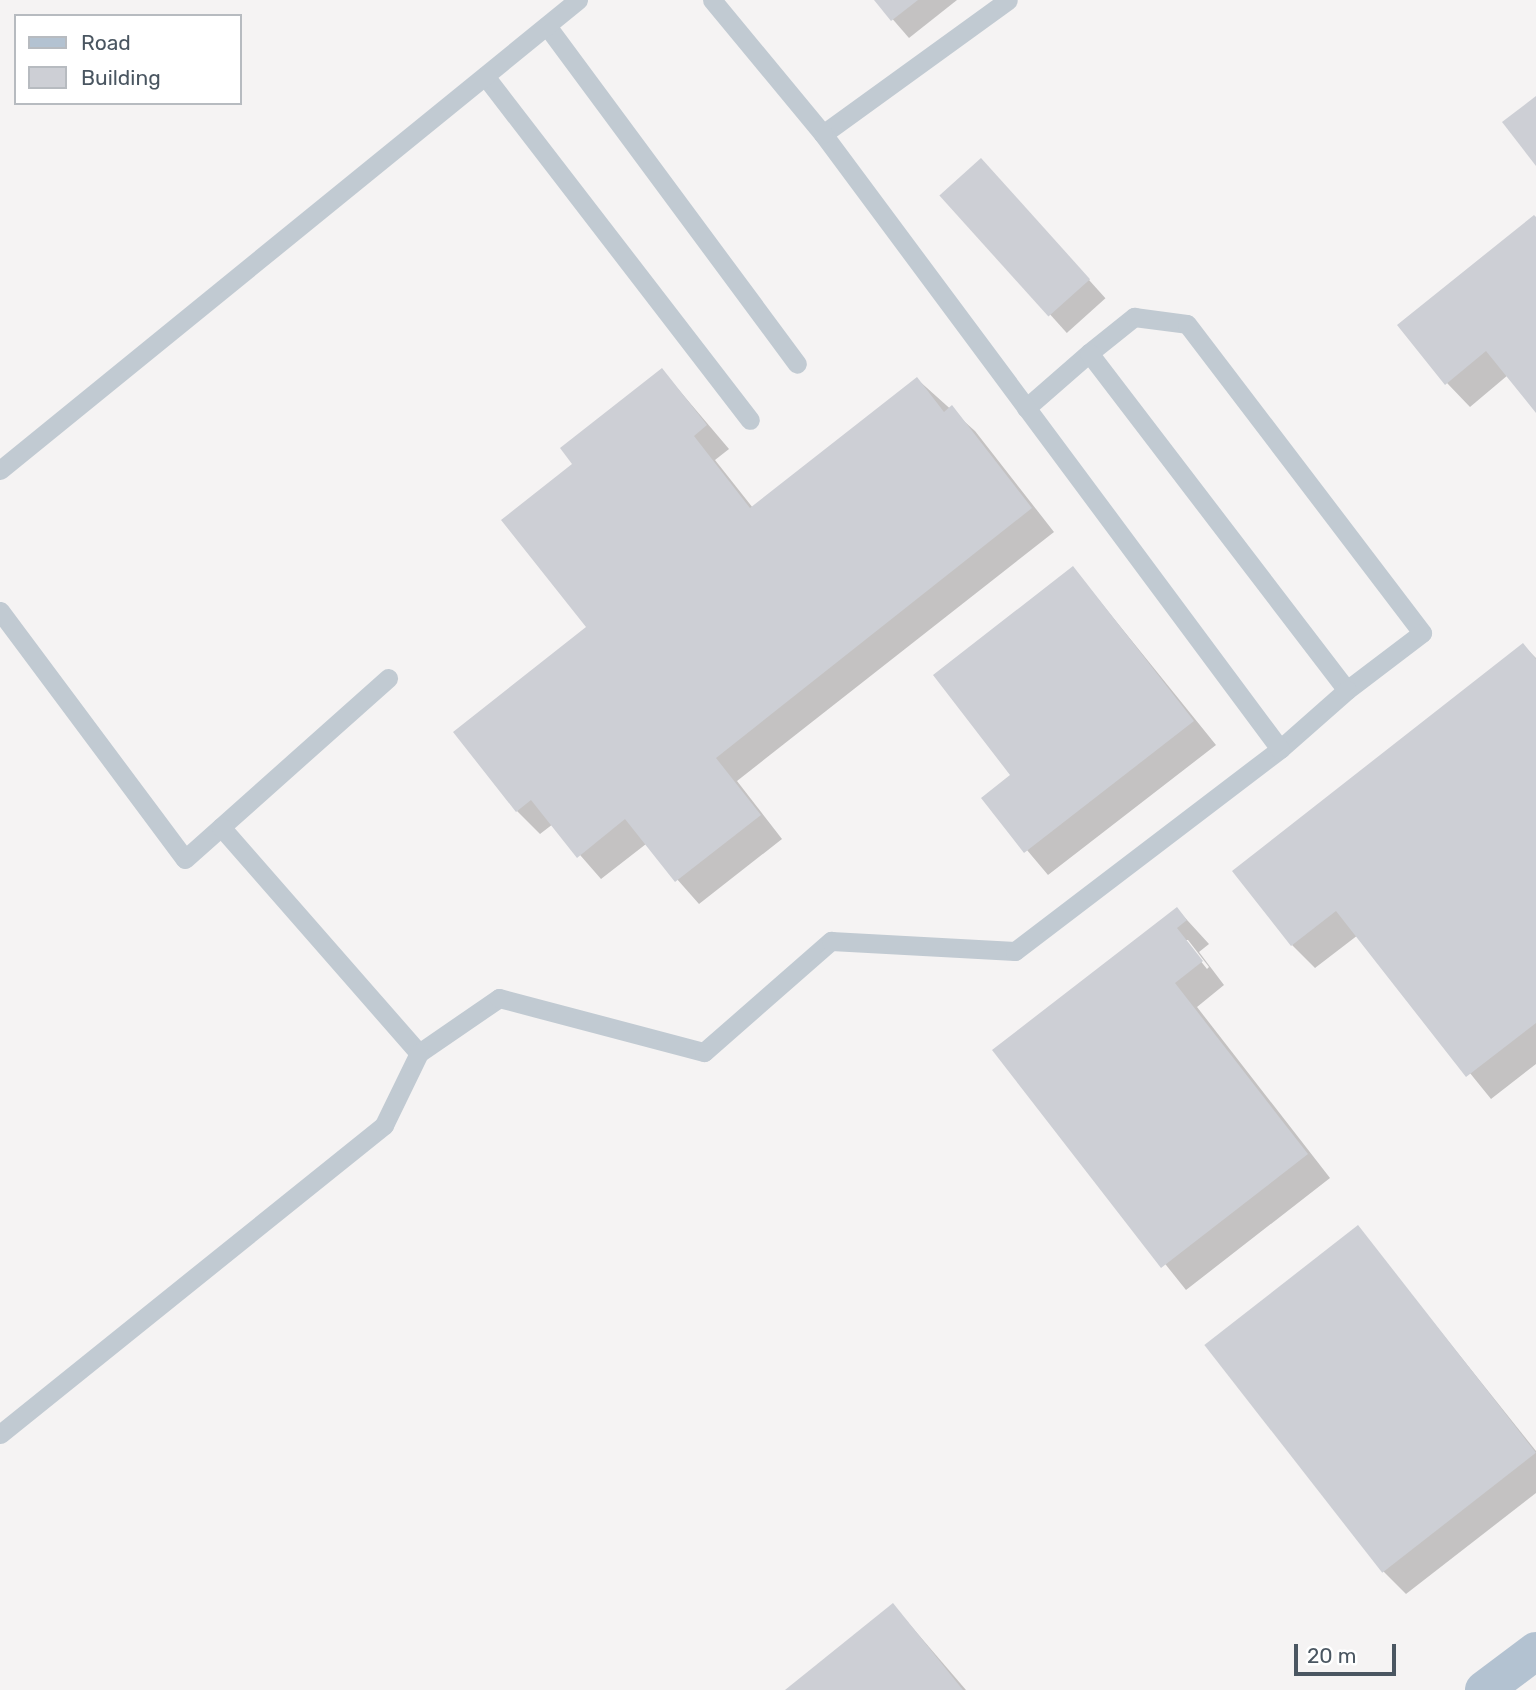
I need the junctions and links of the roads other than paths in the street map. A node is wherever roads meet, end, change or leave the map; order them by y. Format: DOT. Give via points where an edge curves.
graph roads {
  1 [pos="578,0"];
  2 [pos="712,0"];
  3 [pos="1009,0"];
  4 [pos="547,26"];
  5 [pos="485,76"];
  6 [pos="823,134"];
  7 [pos="1089,353"];
  8 [pos="797,364"];
  9 [pos="1026,408"];
  10 [pos="750,421"];
  11 [pos="0,470"];
  12 [pos="0,611"];
  13 [pos="388,678"];
  14 [pos="1347,690"];
  15 [pos="1280,749"];
  16 [pos="221,827"];
  17 [pos="419,1053"];
  18 [pos="0,1434"];
  19 [pos="1536,1651"];
  20 [pos="1484,1690"];
  1 -- 4 [label="lane"];
  2 -- 6 [label="lane"];
  3 -- 6 [label="lane"];
  4 -- 5 [label="lane"];
  4 -- 8 [label="lane"];
  5 -- 10 [label="lane"];
  5 -- 11 [label="lane"];
  6 -- 9 [label="lane"];
  7 -- 9 [label="lane"];
  7 -- 14 [label="lane"];
  7 -- 14 [label="lane" via="1134,317 1187,324 1422,633"];
  9 -- 15 [label="lane"];
  12 -- 16 [label="lane" via="185,859"];
  13 -- 16 [label="lane"];
  14 -- 15 [label="lane"];
  15 -- 17 [label="lane" via="1015,951 831,941 704,1052 499,998"];
  16 -- 17 [label="lane"];
  17 -- 18 [label="lane" via="384,1125"];
  19 -- 20 [label="main road"];
}
